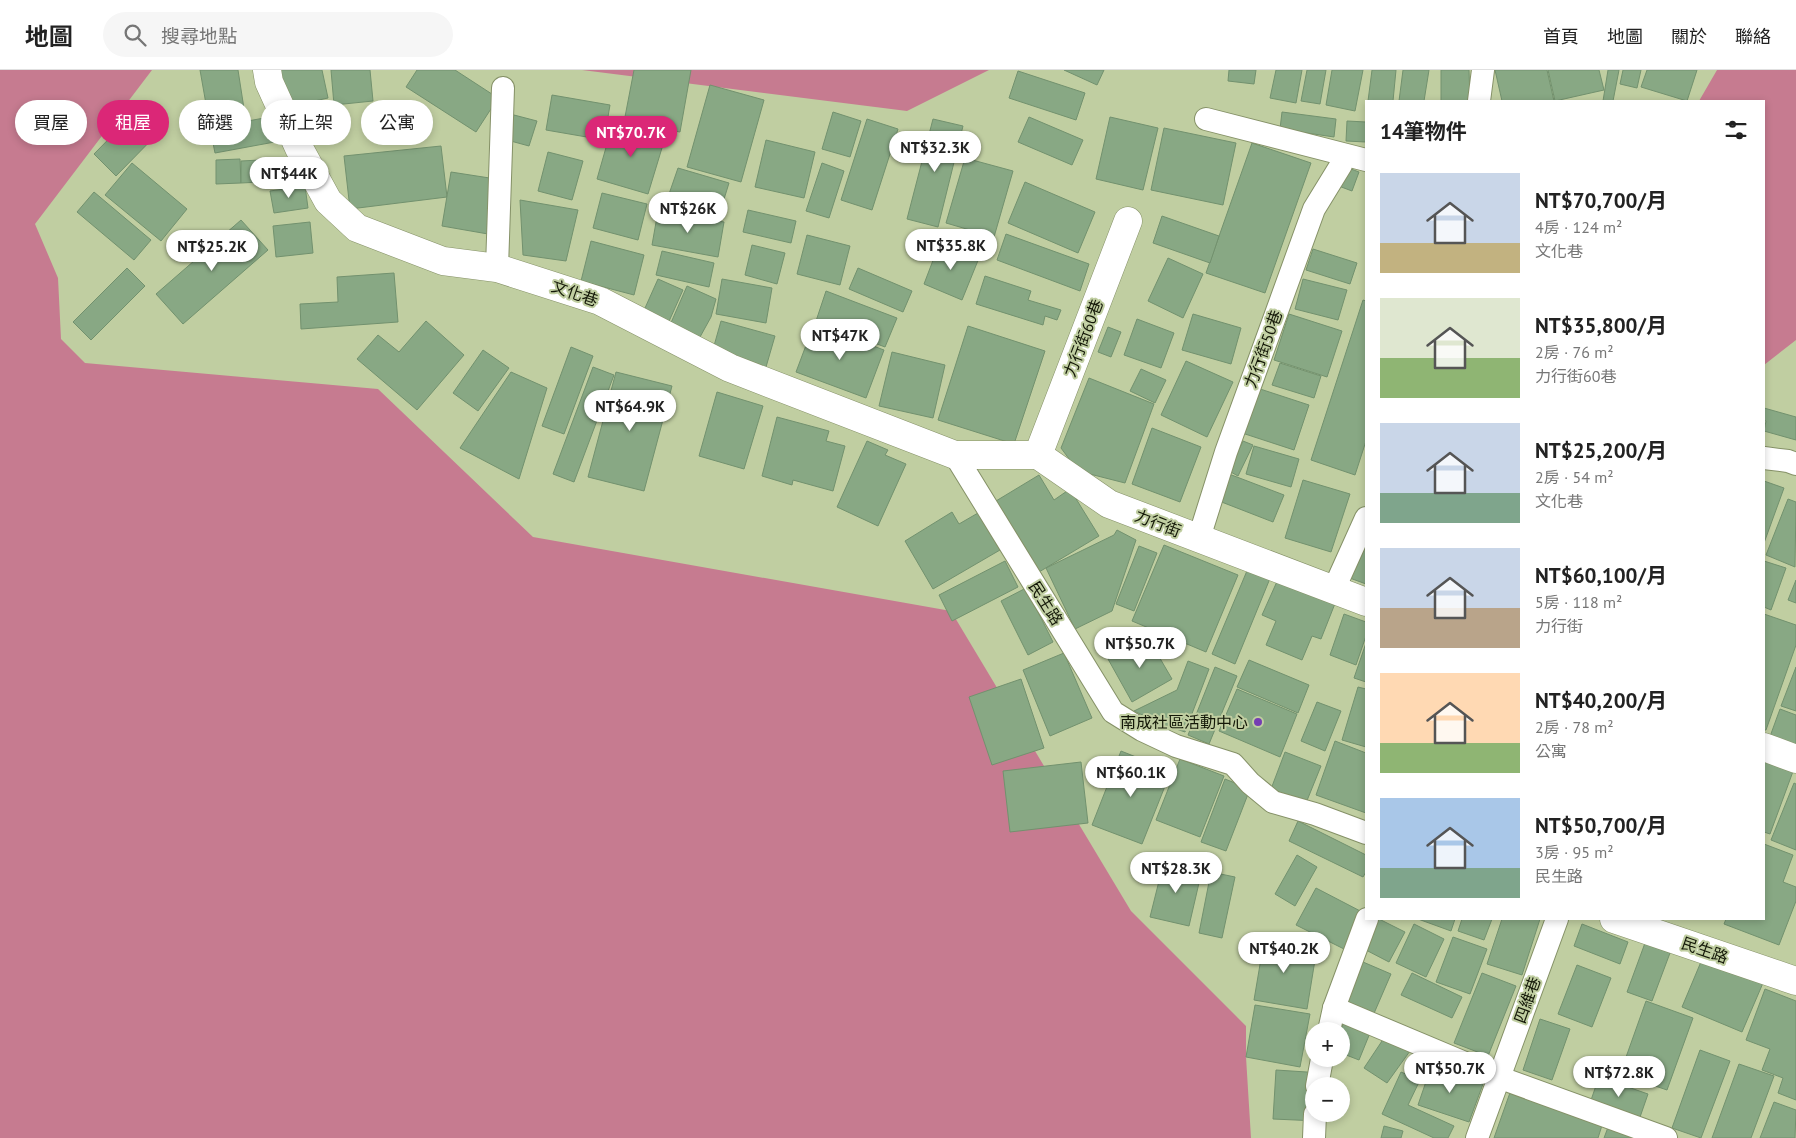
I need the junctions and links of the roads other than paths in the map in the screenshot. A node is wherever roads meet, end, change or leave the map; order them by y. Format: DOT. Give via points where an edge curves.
graph roads {
  1 [pos="267,70"];
  2 [pos="1483,70"];
  3 [pos="503,88"];
  4 [pos="1480,100"];
  5 [pos="1206,119"];
  6 [pos="1365,160"];
  7 [pos="1340,165"];
  8 [pos="1128,221"];
  9 [pos="497,268"];
  10 [pos="1038,455"];
  11 [pos="955,456"];
  12 [pos="1765,458"];
  13 [pos="1796,464"];
  14 [pos="1365,520"];
  15 [pos="1198,538"];
  16 [pos="1334,589"];
  17 [pos="1365,602"];
  18 [pos="1765,747"];
  19 [pos="1796,759"];
  20 [pos="1365,833"];
  21 [pos="1367,920"];
  22 [pos="1556,920"];
  23 [pos="1617,920"];
  24 [pos="1796,981"];
  25 [pos="1334,1008"];
  26 [pos="1330,1022"];
  27 [pos="1498,1077"];
  28 [pos="1315,1122"];
  29 [pos="1314,1138"];
  30 [pos="1477,1138"];
  31 [pos="1666,1138"];
  1 -- 9 [label="street, 文化巷" via="269,82 299,148 328,200 357,228 443,261"];
  2 -- 4 [label="lane"];
  3 -- 9 [label="lane"];
  5 -- 6 [label="lane"];
  7 -- 15 [label="lane, 力行街50巷" via="1314,209"];
  8 -- 10 [label="street, 力行街60巷"];
  9 -- 11 [label="street, 文化巷" via="600,301 730,368"];
  10 -- 11 [label="street"];
  10 -- 15 [label="street, 力行街" via="1108,504"];
  11 -- 20 [label="lane, 民生路" via="1113,712 1176,746 1233,764 1273,802"];
  12 -- 13 [label="lane"];
  14 -- 16 [label="lane"];
  15 -- 16 [label="street, 力行街"];
  16 -- 17 [label="street, 力行街"];
  18 -- 19 [label="street"];
  21 -- 25 [label="lane"];
  22 -- 27 [label="lane, 四維巷"];
  23 -- 24 [label="street, 民生路"];
  25 -- 26 [label="lane"];
  25 -- 27 [label="lane"];
  27 -- 30 [label="lane, 四維巷"];
  27 -- 31 [label="lane"];
  28 -- 29 [label="lane"];
}
